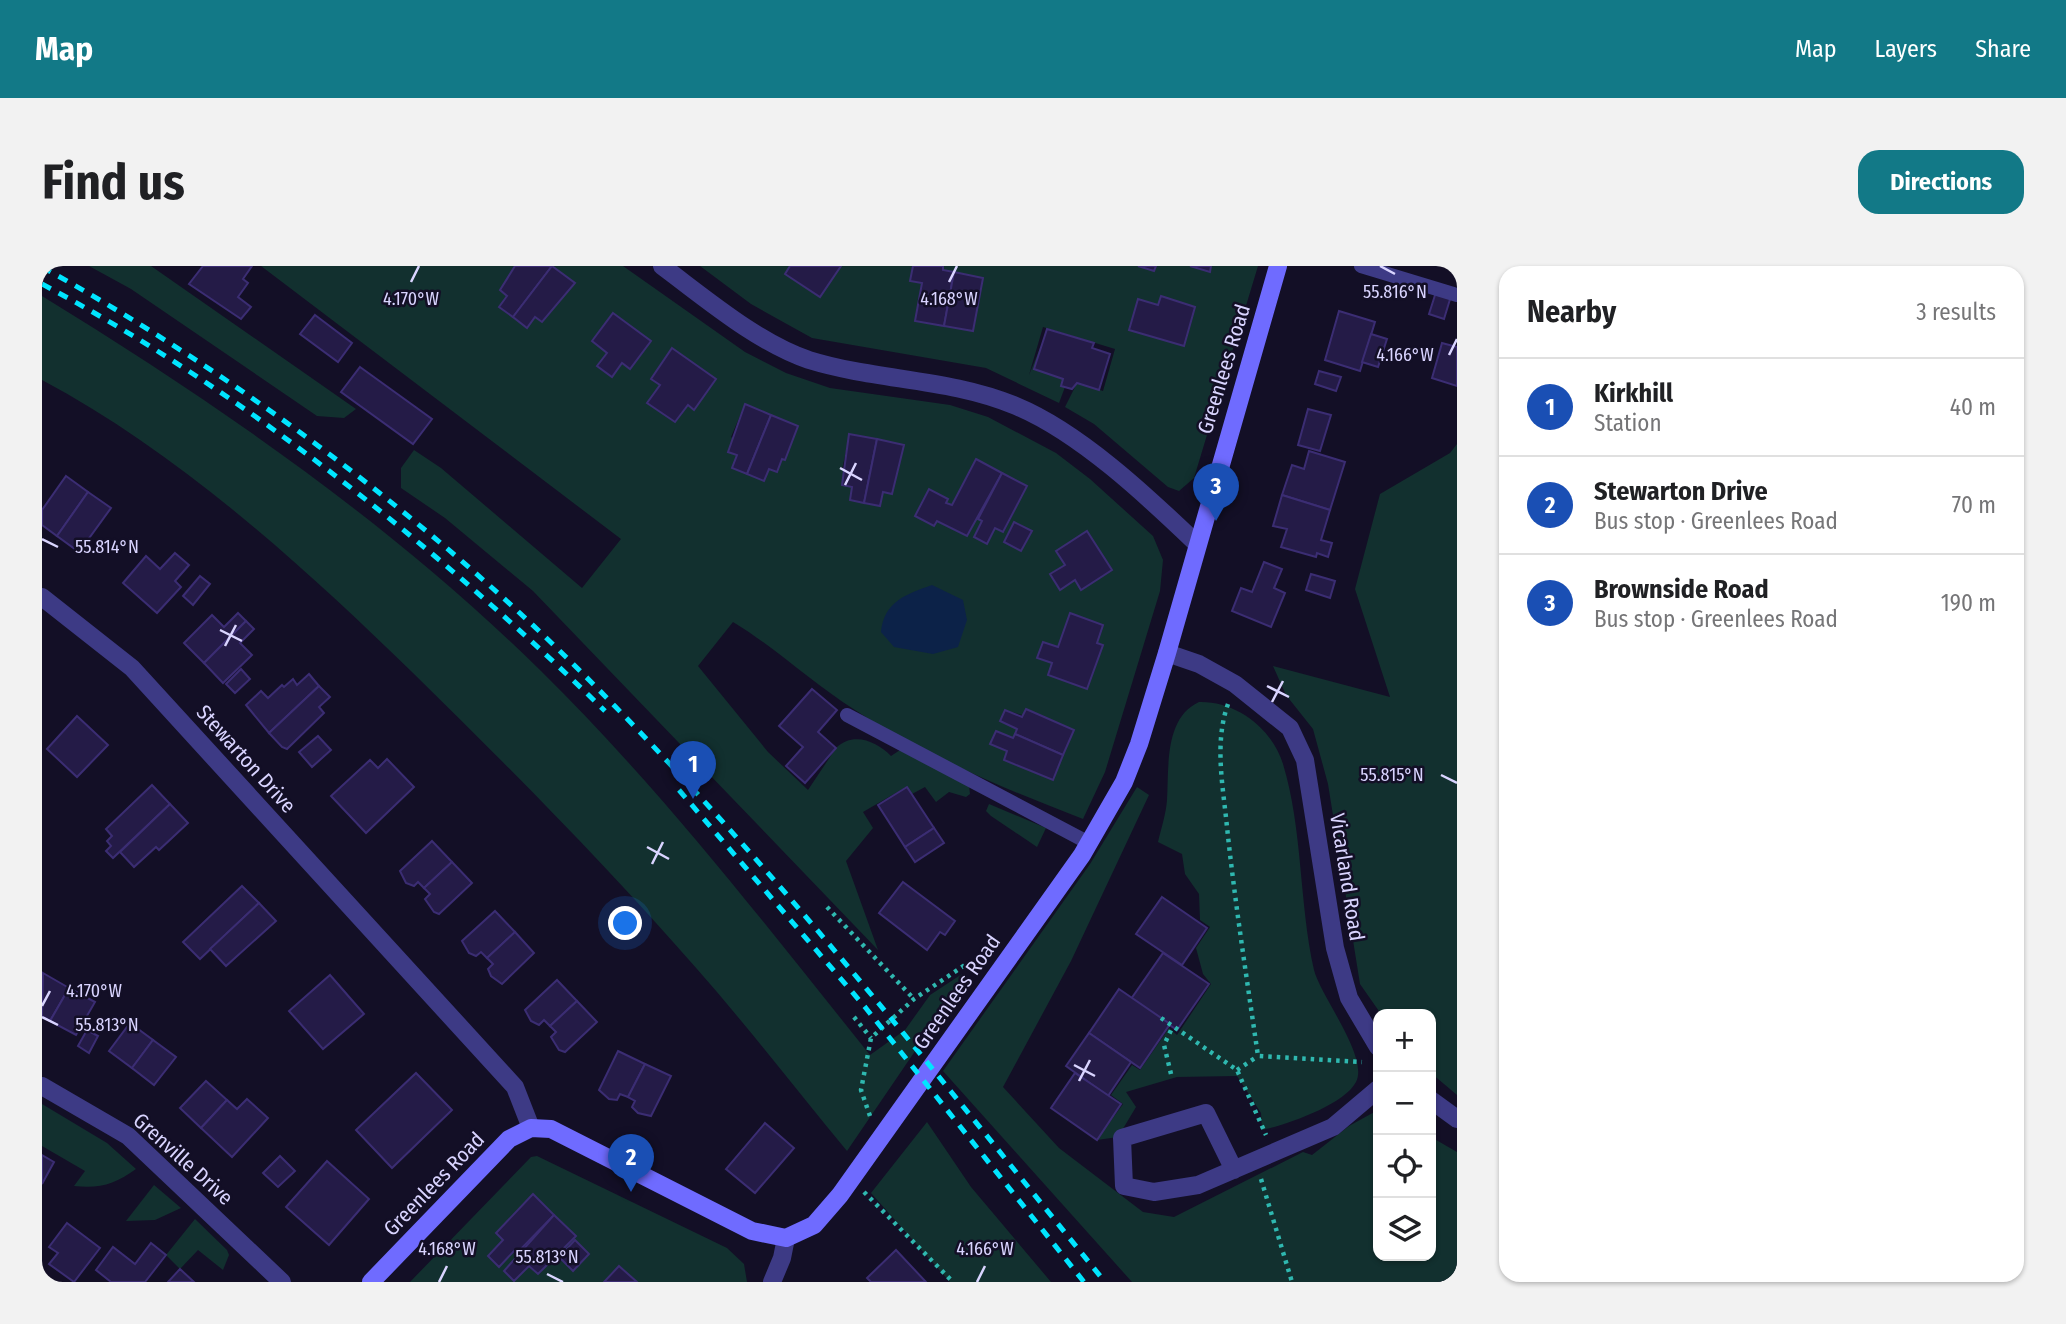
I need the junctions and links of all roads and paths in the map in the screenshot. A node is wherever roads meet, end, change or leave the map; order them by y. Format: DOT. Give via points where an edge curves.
graph roads {
  1 [pos="662,266"];
  2 [pos="1279,266"];
  3 [pos="1361,266"];
  4 [pos="1457,295"];
  5 [pos="1196,543"];
  6 [pos="42,597"];
  7 [pos="1167,653"];
  8 [pos="1229,700"];
  9 [pos="848,715"];
  10 [pos="1089,843"];
  11 [pos="827,907"];
  12 [pos="988,958"];
  13 [pos="914,999"];
  14 [pos="854,1017"];
  15 [pos="1161,1018"];
  16 [pos="1173,1026"];
  17 [pos="871,1038"];
  18 [pos="1373,1039"];
  19 [pos="1258,1056"];
  20 [pos="1365,1062"];
  21 [pos="1237,1070"];
  22 [pos="1171,1074"];
  23 [pos="42,1086"];
  24 [pos="1373,1093"];
  25 [pos="1436,1104"];
  26 [pos="1457,1119"];
  27 [pos="873,1124"];
  28 [pos="531,1128"];
  29 [pos="1274,1152"];
  30 [pos="1255,1161"];
  31 [pos="1234,1170"];
  32 [pos="851,1179"];
  33 [pos="786,1238"];
  34 [pos="282,1282"];
  35 [pos="371,1282"];
  36 [pos="772,1282"];
  37 [pos="953,1282"];
  38 [pos="1292,1282"];
  1 -- 5 [label="street" via="720,309 806,359 970,389 1020,407 1061,430 1160,508"];
  2 -- 5 [label="main road, Greenlees Road"];
  3 -- 4 [label="lane"];
  5 -- 7 [label="main road, Greenlees Road"];
  6 -- 28 [label="street, Stewarton Drive" via="132,668 515,1087"];
  7 -- 10 [label="main road, Greenlees Road" via="1134,757"];
  7 -- 18 [label="street, Vicarland Road" via="1235,684 1290,729 1304,760 1335,948 1349,999"];
  8 -- 19 [label="path" via="1219,727 1222,773"];
  9 -- 10 [label="lane"];
  10 -- 32 [label="main road, Greenlees Road"];
  11 -- 13 [label="path"];
  12 -- 13 [label="path" via="965,965"];
  13 -- 17 [label="path"];
  14 -- 17 [label="path"];
  15 -- 16 [label="path"];
  16 -- 21 [label="path"];
  16 -- 22 [label="path" via="1164,1045"];
  17 -- 27 [label="path" via="861,1090"];
  19 -- 20 [label="path"];
  19 -- 21 [label="path"];
  21 -- 29 [label="path"];
  23 -- 34 [label="street, Grenville Drive" via="128,1136"];
  24 -- 29 [label="street" via="1333,1127"];
  25 -- 26 [label="street"];
  28 -- 33 [label="main road" via="551,1129 752,1231"];
  28 -- 35 [label="main road, Greenlees Road" via="509,1139"];
  29 -- 30 [label="street"];
  30 -- 31 [label="street"];
  30 -- 38 [label="path"];
  31 -- 31 [label="street" via="1198,1185 1154,1192 1124,1186 1122,1138 1206,1113"];
  32 -- 33 [label="main road, Greenlees Road" via="814,1225"];
  32 -- 37 [label="path"];
  33 -- 36 [label="street"];
}
